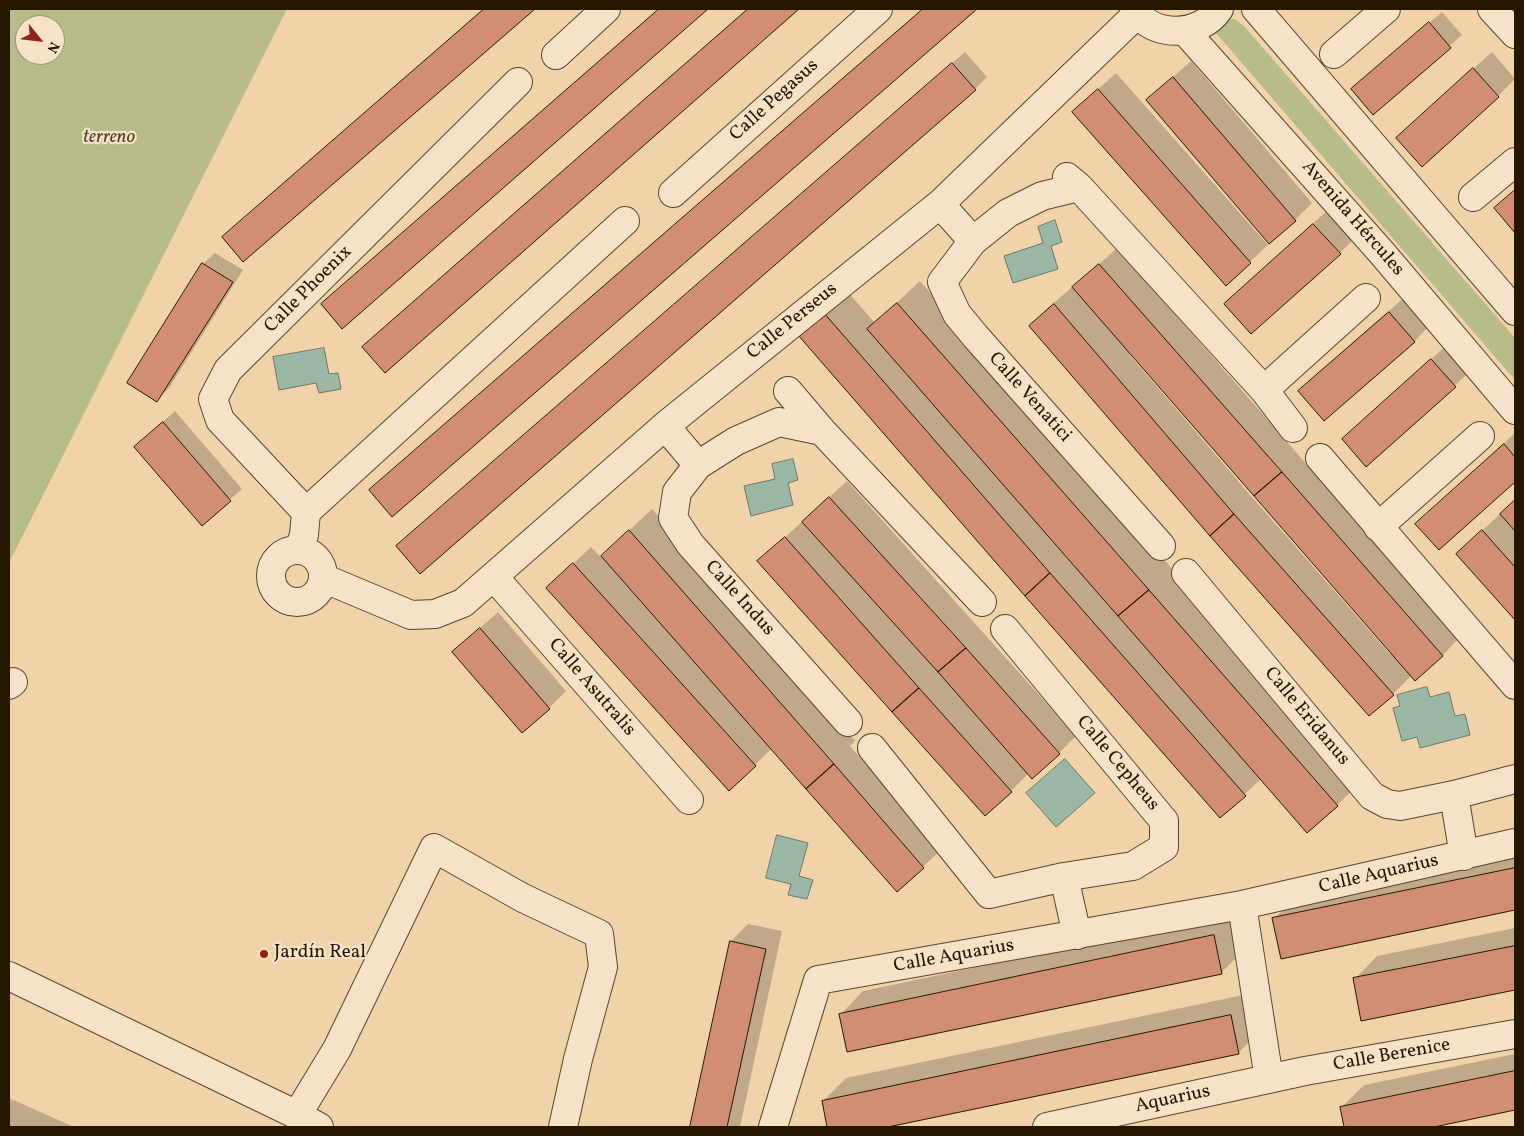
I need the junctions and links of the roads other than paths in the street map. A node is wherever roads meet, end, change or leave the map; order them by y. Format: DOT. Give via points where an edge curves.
graph roads {
  1 [pos="606,9"];
  2 [pos="878,9"];
  3 [pos="1219,9"];
  4 [pos="1256,9"];
  5 [pos="1386,9"];
  6 [pos="1492,9"];
  7 [pos="1136,11"];
  8 [pos="1185,31"];
  9 [pos="1515,34"];
  10 [pos="1334,54"];
  11 [pos="556,55"];
  12 [pos="518,82"];
  13 [pos="1515,162"];
  14 [pos="672,193"];
  15 [pos="1473,198"];
  16 [pos="940,204"];
  17 [pos="625,221"];
  18 [pos="973,241"];
  19 [pos="1366,298"];
  20 [pos="1515,311"];
  21 [pos="1264,390"];
  22 [pos="788,392"];
  23 [pos="1515,410"];
  24 [pos="665,426"];
  25 [pos="1293,428"];
  26 [pos="822,431"];
  27 [pos="1480,436"];
  28 [pos="1320,458"];
  29 [pos="698,465"];
  30 [pos="306,512"];
  31 [pos="1378,527"];
  32 [pos="1161,546"];
  33 [pos="298,550"];
  34 [pos="1186,573"];
  35 [pos="494,577"];
  36 [pos="323,578"];
  37 [pos="982,602"];
  38 [pos="1004,629"];
  39 [pos="1515,685"];
  40 [pos="848,722"];
  41 [pos="872,748"];
  42 [pos="1515,779"];
  43 [pos="1454,795"];
  44 [pos="689,800"];
  45 [pos="1515,843"];
  46 [pos="1464,856"];
  47 [pos="1064,877"];
  48 [pos="1242,905"];
  49 [pos="1078,936"];
  50 [pos="9,976"];
  51 [pos="1515,1034"];
  52 [pos="1269,1079"];
  53 [pos="308,1121"];
  54 [pos="563,1127"];
  55 [pos="773,1127"];
  56 [pos="1047,1127"];
  1 -- 11 [label="street"];
  2 -- 14 [label="street, Calle Pegasus"];
  3 -- 8 [label="street" via="1202,25"];
  4 -- 20 [label="street"];
  5 -- 10 [label="street"];
  6 -- 9 [label="street"];
  7 -- 8 [label="street" via="1151,25 1168,31"];
  7 -- 16 [label="street, Calle Perseus"];
  8 -- 23 [label="street, Avenida Hércules" via="1382,253"];
  12 -- 30 [label="street, Calle Phoenix" via="228,370 213,399 220,420"];
  13 -- 15 [label="street"];
  16 -- 18 [label="street"];
  16 -- 24 [label="street, Calle Perseus"];
  17 -- 30 [label="street"];
  18 -- 21 [label="street, Calle Venatici" via="1008,213 1073,182"];
  18 -- 32 [label="street, Calle Venatici" via="942,282 957,314"];
  19 -- 21 [label="street"];
  21 -- 25 [label="street, Calle Venatici"];
  22 -- 26 [label="street"];
  24 -- 29 [label="street"];
  24 -- 35 [label="street, Calle Perseus"];
  26 -- 29 [label="street, Calle Indus" via="779,422 736,440"];
  26 -- 37 [label="street"];
  27 -- 31 [label="street"];
  28 -- 31 [label="street"];
  29 -- 40 [label="street, Calle Indus" via="677,492 673,518 690,544"];
  30 -- 33 [label="street" via="304,535"];
  31 -- 39 [label="street"];
  33 -- 36 [label="street" via="316,559"];
  33 -- 36 [label="street" via="279,557 273,566 271,577 278,595 296,602 306,601 315,595"];
  34 -- 43 [label="street, Calle Eridanus" via="1372,796 1400,806"];
  35 -- 36 [label="street, Calle Perseus" via="463,602 435,614 411,614"];
  35 -- 44 [label="street, Calle Asutralis"];
  38 -- 47 [label="street, Calle Cepheus" via="1164,821 1164,847 1133,866"];
  41 -- 47 [label="street, Calle Cepheus" via="989,894"];
  42 -- 43 [label="street, Calle Eridanus"];
  43 -- 46 [label="street"];
  45 -- 46 [label="street, Calle Aquarius"];
  46 -- 48 [label="street, Calle Aquarius"];
  47 -- 49 [label="street"];
  48 -- 49 [label="street, Calle Aquarius"];
  48 -- 52 [label="street"];
  49 -- 55 [label="street, Calle Aquarius" via="818,980"];
  50 -- 53 [label="street"];
  51 -- 52 [label="street, Calle Berenice"];
  52 -- 56 [label="street, Aquarius"];
  53 -- 54 [label="street" via="337,1049 434,848 523,898 599,934 603,967"];
}
